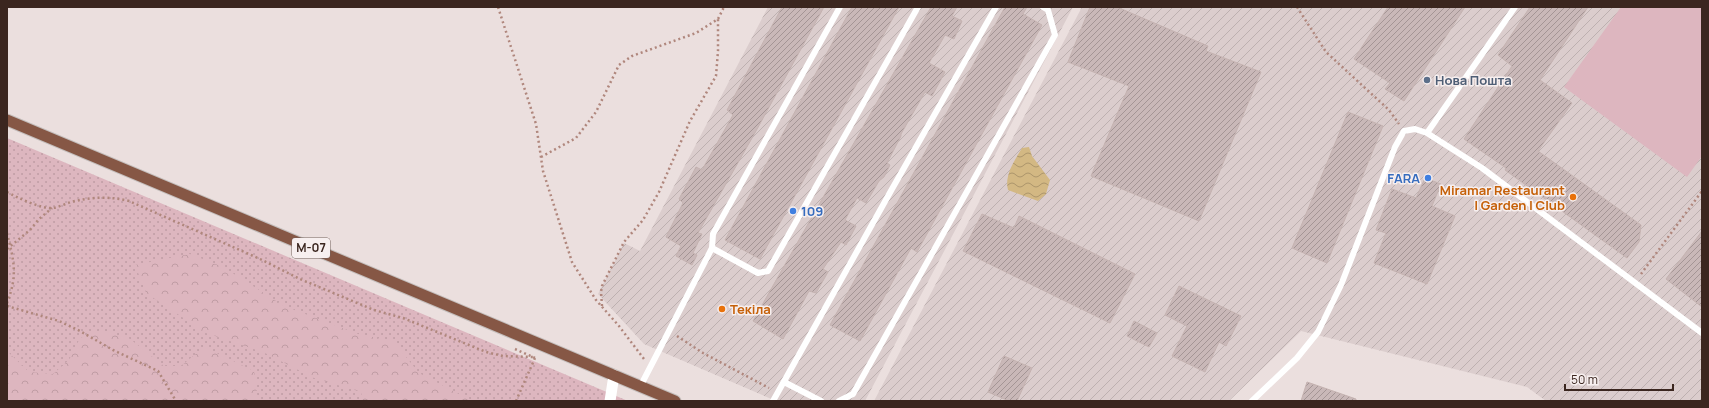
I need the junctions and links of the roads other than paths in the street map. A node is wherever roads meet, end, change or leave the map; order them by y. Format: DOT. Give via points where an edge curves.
graph roads {
  1 [pos="840,7"];
  2 [pos="918,7"];
  3 [pos="996,7"];
  4 [pos="1043,7"];
  5 [pos="1515,7"];
  6 [pos="7,120"];
  7 [pos="1427,133"];
  8 [pos="712,248"];
  9 [pos="1702,333"];
  10 [pos="614,375"];
  11 [pos="784,382"];
  12 [pos="640,387"];
  13 [pos="610,401"];
  14 [pos="675,401"];
  15 [pos="773,401"];
  16 [pos="821,401"];
  17 [pos="839,401"];
  18 [pos="1252,401"];
  1 -- 8 [label="lane" via="713,234"];
  2 -- 8 [label="lane" via="768,271 758,273"];
  3 -- 11 [label="lane"];
  4 -- 17 [label="lane" via="1048,10 1055,34 853,394"];
  5 -- 7 [label="lane"];
  6 -- 10 [label="highway, М-07"];
  7 -- 9 [label="lane" via="1482,168"];
  7 -- 18 [label="lane" via="1415,129 1404,131 1395,147 1341,285 1318,332 1297,358"];
  8 -- 12 [label="lane"];
  10 -- 12 [label="highway, М-07"];
  10 -- 13 [label="street"];
  11 -- 15 [label="lane"];
  11 -- 16 [label="lane"];
  12 -- 14 [label="highway, М-07"];
}
